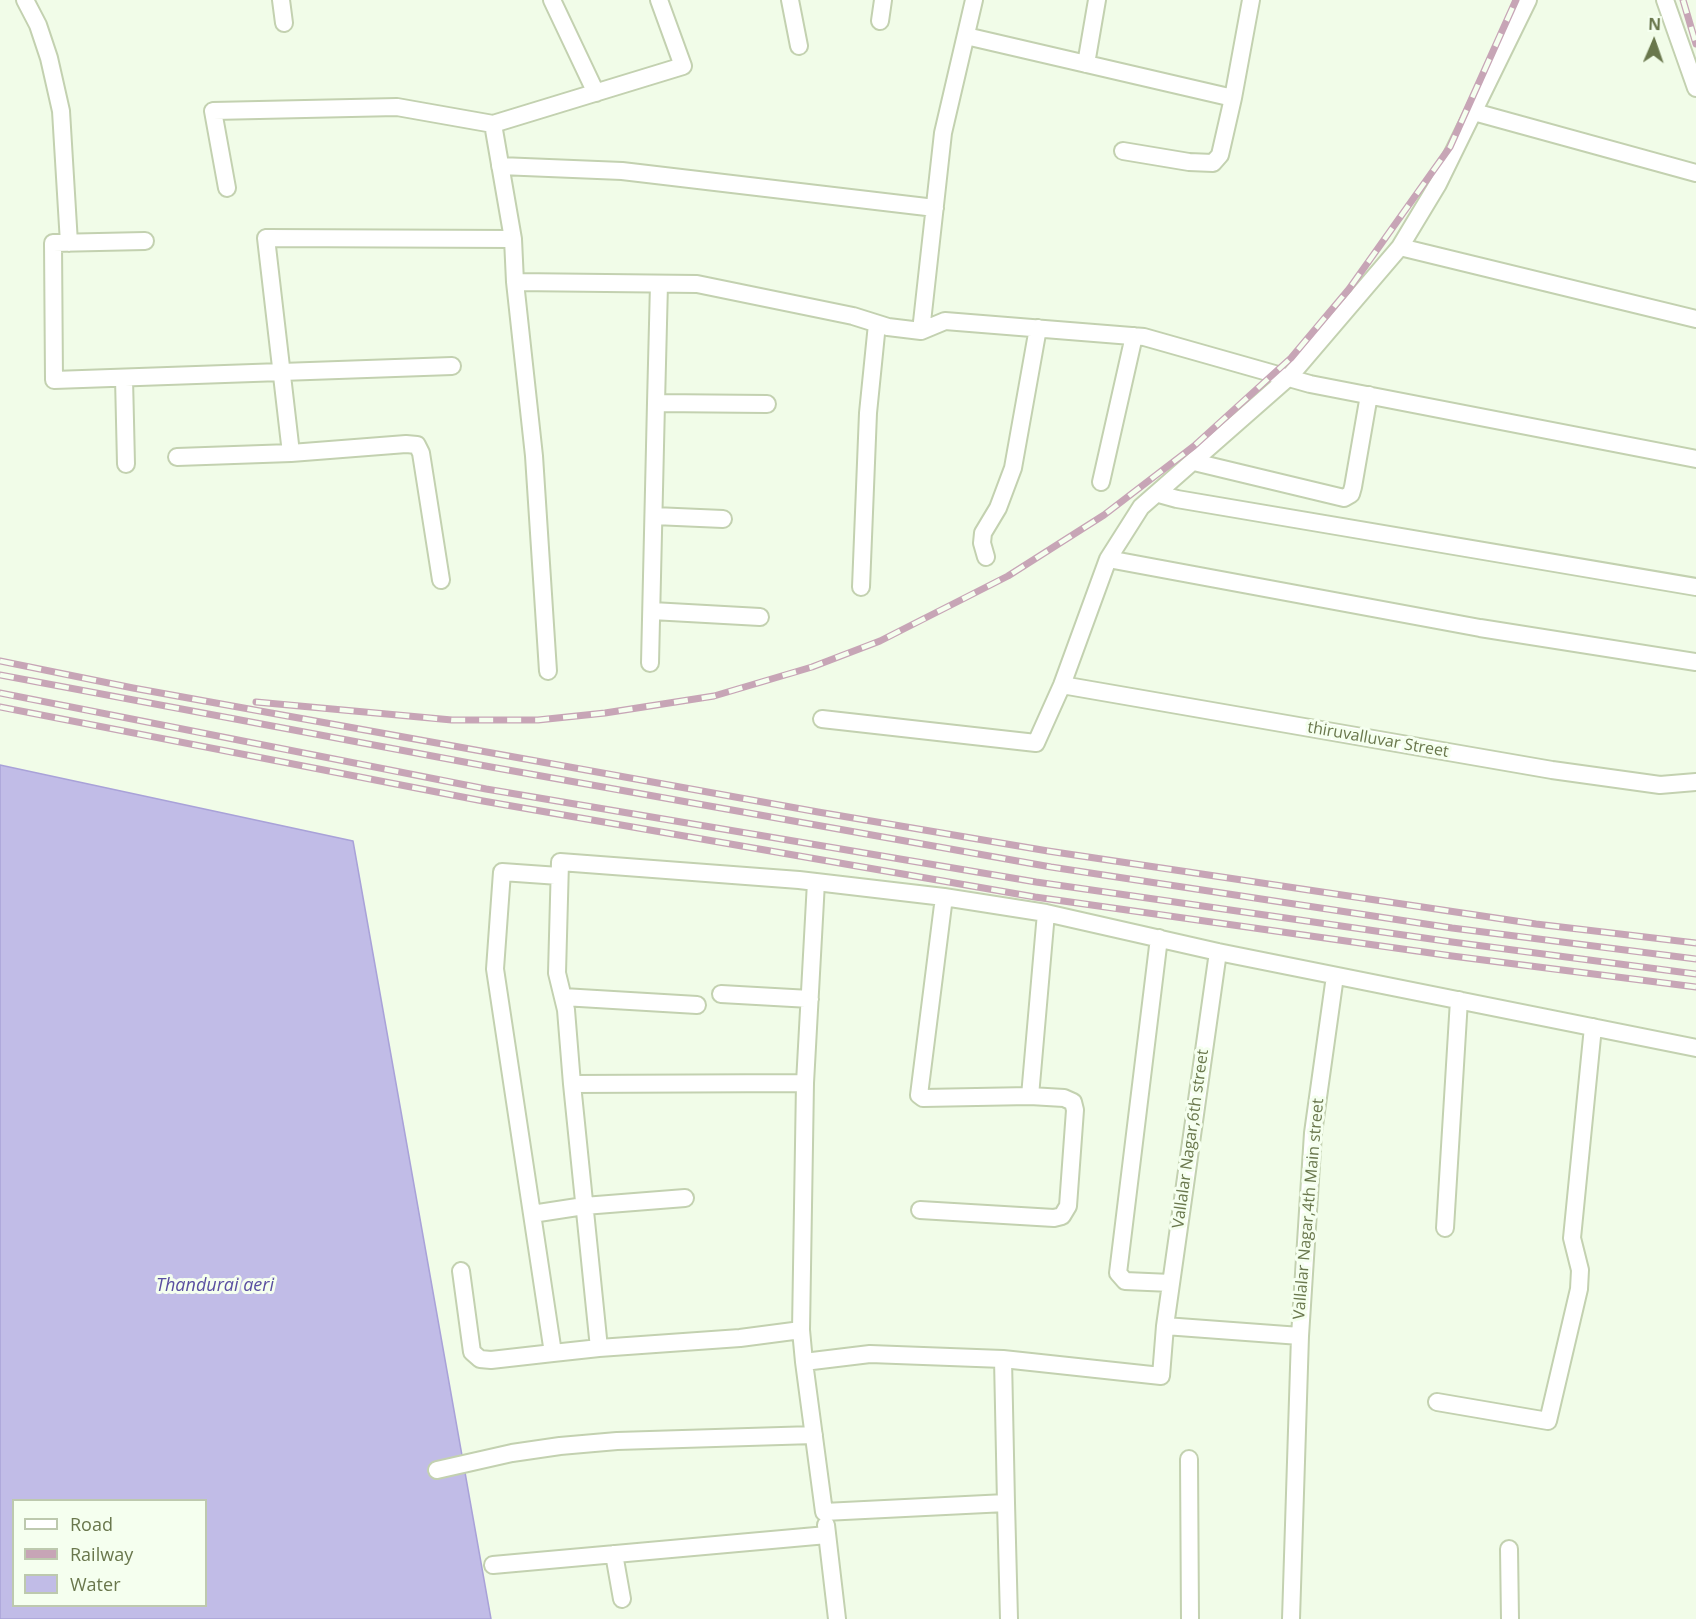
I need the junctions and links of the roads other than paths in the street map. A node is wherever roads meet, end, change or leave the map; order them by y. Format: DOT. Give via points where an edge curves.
graph roads {
  1 [pos="25,0"];
  2 [pos="282,0"];
  3 [pos="552,0"];
  4 [pos="659,0"];
  5 [pos="790,0"];
  6 [pos="883,0"];
  7 [pos="974,0"];
  8 [pos="1097,0"];
  9 [pos="1251,0"];
  10 [pos="1528,0"];
  11 [pos="1665,0"];
  12 [pos="880,21"];
  13 [pos="284,23"];
  14 [pos="966,36"];
  15 [pos="799,46"];
  16 [pos="1086,64"];
  17 [pos="1696,88"];
  18 [pos="596,93"];
  19 [pos="1233,98"];
  20 [pos="1474,112"];
  21 [pos="493,124"];
  22 [pos="1124,151"];
  23 [pos="500,166"];
  24 [pos="1696,173"];
  25 [pos="227,188"];
  26 [pos="935,208"];
  27 [pos="513,239"];
  28 [pos="145,241"];
  29 [pos="69,243"];
  30 [pos="1400,247"];
  31 [pos="514,282"];
  32 [pos="659,284"];
  33 [pos="1696,319"];
  34 [pos="877,324"];
  35 [pos="1038,328"];
  36 [pos="921,332"];
  37 [pos="1134,336"];
  38 [pos="452,366"];
  39 [pos="280,372"];
  40 [pos="1289,377"];
  41 [pos="124,378"];
  42 [pos="1369,395"];
  43 [pos="656,403"];
  44 [pos="766,405"];
  45 [pos="291,453"];
  46 [pos="177,457"];
  47 [pos="1696,459"];
  48 [pos="1194,462"];
  49 [pos="126,464"];
  50 [pos="1101,482"];
  51 [pos="1159,494"];
  52 [pos="654,516"];
  53 [pos="723,519"];
  54 [pos="986,556"];
  55 [pos="1108,559"];
  56 [pos="441,580"];
  57 [pos="861,587"];
  58 [pos="1696,587"];
  59 [pos="652,610"];
  60 [pos="760,617"];
  61 [pos="1696,662"];
  62 [pos="650,663"];
  63 [pos="548,671"];
  64 [pos="1062,685"];
  65 [pos="822,719"];
  66 [pos="1696,782"];
  67 [pos="559,876"];
  68 [pos="816,882"];
  69 [pos="944,897"];
  70 [pos="1046,913"];
  71 [pos="1159,938"];
  72 [pos="1218,952"];
  73 [pos="1335,976"];
  74 [pos="721,994"];
  75 [pos="563,997"];
  76 [pos="810,999"];
  77 [pos="1459,1000"];
  78 [pos="697,1005"];
  79 [pos="1593,1027"];
  80 [pos="1696,1048"];
  81 [pos="805,1083"];
  82 [pos="572,1084"];
  83 [pos="1030,1096"];
  84 [pos="685,1198"];
  85 [pos="584,1206"];
  86 [pos="920,1210"];
  87 [pos="532,1214"];
  88 [pos="1446,1228"];
  89 [pos="460,1271"];
  90 [pos="1171,1283"];
  91 [pos="1165,1326"];
  92 [pos="801,1330"];
  93 [pos="1300,1336"];
  94 [pos="599,1348"];
  95 [pos="553,1353"];
  96 [pos="1003,1359"];
  97 [pos="804,1362"];
  98 [pos="1437,1402"];
  99 [pos="814,1435"];
  100 [pos="1189,1459"];
  101 [pos="437,1470"];
  102 [pos="1006,1503"];
  103 [pos="824,1512"];
  104 [pos="827,1535"];
  105 [pos="1509,1549"];
  106 [pos="614,1554"];
  107 [pos="493,1565"];
  108 [pos="622,1599"];
  109 [pos="837,1619"];
  110 [pos="1009,1619"];
  111 [pos="1190,1619"];
  112 [pos="1290,1619"];
  113 [pos="1510,1619"];
  1 -- 29 [label="street" via="49,58 62,111"];
  2 -- 13 [label="street"];
  3 -- 18 [label="street"];
  4 -- 18 [label="street" via="683,66"];
  5 -- 15 [label="street"];
  6 -- 12 [label="street"];
  7 -- 14 [label="street"];
  8 -- 16 [label="street"];
  9 -- 19 [label="street"];
  10 -- 20 [label="street"];
  11 -- 17 [label="street"];
  14 -- 16 [label="street"];
  14 -- 26 [label="street" via="944,133"];
  16 -- 19 [label="street"];
  18 -- 21 [label="street"];
  19 -- 22 [label="street" via="1220,154 1213,163"];
  20 -- 24 [label="street"];
  20 -- 30 [label="street" via="1438,184"];
  21 -- 23 [label="street"];
  21 -- 25 [label="street" via="396,107 213,111"];
  23 -- 26 [label="street" via="622,171"];
  23 -- 27 [label="street"];
  26 -- 36 [label="street"];
  27 -- 31 [label="street"];
  27 -- 39 [label="street" via="266,238"];
  28 -- 29 [label="street"];
  29 -- 41 [label="street" via="53,243 54,380"];
  30 -- 33 [label="street"];
  30 -- 40 [label="street"];
  31 -- 32 [label="street"];
  31 -- 63 [label="street" via="534,456"];
  32 -- 34 [label="street" via="697,284"];
  32 -- 43 [label="street"];
  34 -- 36 [label="street"];
  34 -- 57 [label="street" via="868,413"];
  35 -- 36 [label="street" via="945,321"];
  35 -- 37 [label="street"];
  35 -- 54 [label="street" via="1013,468 998,508 983,533"];
  37 -- 40 [label="street"];
  37 -- 50 [label="street"];
  38 -- 39 [label="street"];
  39 -- 41 [label="street"];
  39 -- 45 [label="street"];
  40 -- 42 [label="street"];
  40 -- 48 [label="street"];
  41 -- 49 [label="street"];
  42 -- 47 [label="street"];
  42 -- 48 [label="street" via="1353,487 1344,498"];
  43 -- 44 [label="street"];
  43 -- 52 [label="street"];
  45 -- 46 [label="street"];
  45 -- 56 [label="street" via="417,446"];
  48 -- 51 [label="street"];
  51 -- 55 [label="street" via="1141,507"];
  51 -- 58 [label="street"];
  52 -- 53 [label="street"];
  52 -- 59 [label="street"];
  55 -- 61 [label="street" via="1480,628"];
  55 -- 64 [label="street"];
  59 -- 60 [label="street"];
  59 -- 62 [label="street"];
  64 -- 65 [label="street" via="1036,743"];
  64 -- 66 [label="street, thiruvalluvar Street" via="1552,770 1660,785"];
  67 -- 68 [label="street" via="560,862"];
  67 -- 75 [label="street" via="557,973"];
  67 -- 87 [label="street" via="502,872 495,969"];
  68 -- 69 [label="street"];
  68 -- 76 [label="street"];
  69 -- 70 [label="street"];
  69 -- 83 [label="street" via="919,1095"];
  70 -- 71 [label="street"];
  70 -- 83 [label="street"];
  71 -- 72 [label="street"];
  71 -- 90 [label="street" via="1118,1273 1125,1281"];
  72 -- 73 [label="street"];
  72 -- 90 [label="street, Vallalar Nagar,6th street"];
  73 -- 77 [label="street"];
  73 -- 93 [label="street, Vallalar Nagar,4th Main street" via="1313,1133"];
  74 -- 76 [label="street"];
  75 -- 78 [label="street"];
  75 -- 82 [label="street"];
  76 -- 81 [label="street"];
  77 -- 79 [label="street"];
  77 -- 88 [label="street"];
  79 -- 80 [label="street"];
  79 -- 98 [label="street" via="1572,1238 1580,1270 1579,1289 1548,1420"];
  81 -- 82 [label="street"];
  81 -- 92 [label="street"];
  82 -- 85 [label="street"];
  83 -- 86 [label="street" via="1064,1098 1072,1102 1075,1110 1068,1206 1062,1216"];
  84 -- 85 [label="street"];
  85 -- 87 [label="street"];
  85 -- 94 [label="street"];
  87 -- 95 [label="street"];
  89 -- 95 [label="street" via="472,1352 480,1359 491,1360"];
  90 -- 91 [label="street, Vallalar Nagar,6th street"];
  91 -- 93 [label="street, Vallalar Nagar,4th Main street"];
  91 -- 96 [label="street" via="1161,1376"];
  92 -- 94 [label="street"];
  92 -- 97 [label="street"];
  93 -- 112 [label="street"];
  94 -- 95 [label="street"];
  96 -- 97 [label="street" via="870,1354"];
  96 -- 102 [label="street"];
  97 -- 99 [label="street"];
  99 -- 101 [label="street" via="560,1446"];
  99 -- 103 [label="street"];
  100 -- 111 [label="street"];
  102 -- 103 [label="street"];
  102 -- 110 [label="street"];
  103 -- 104 [label="street"];
  104 -- 106 [label="street"];
  104 -- 109 [label="street"];
  105 -- 113 [label="street"];
  106 -- 107 [label="street"];
  106 -- 108 [label="street"];
}
